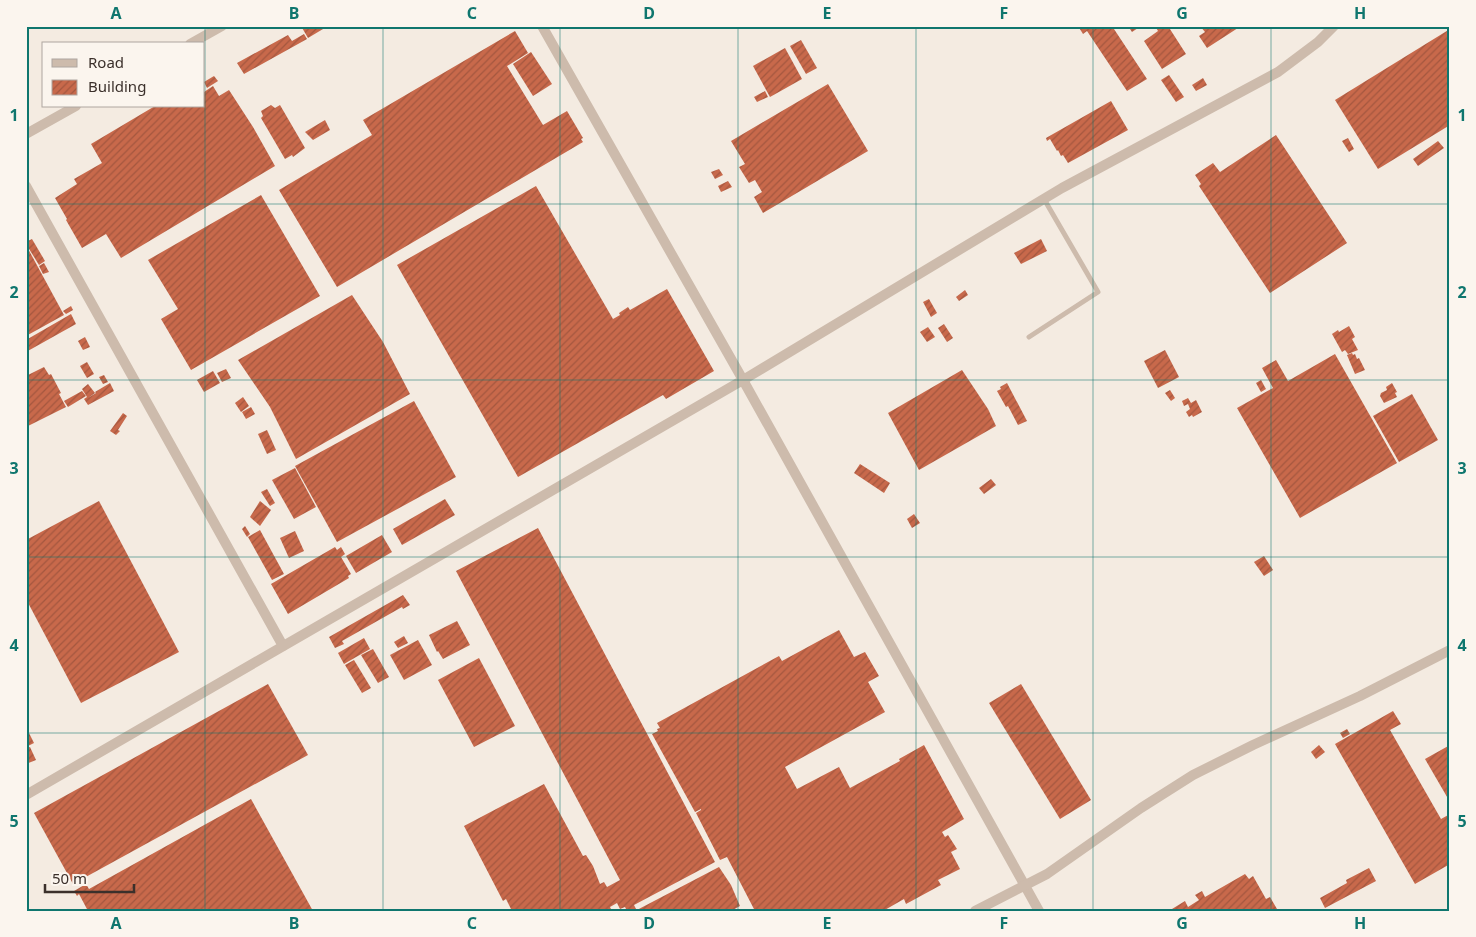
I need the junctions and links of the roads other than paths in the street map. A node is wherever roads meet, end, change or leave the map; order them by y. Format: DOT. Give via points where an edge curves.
graph roads {
  1 [pos="222,26"];
  2 [pos="542,26"];
  3 [pos="1334,26"];
  4 [pos="194,42"];
  5 [pos="72,108"];
  6 [pos="26,134"];
  7 [pos="26,186"];
  8 [pos="1044,199"];
  9 [pos="1029,337"];
  10 [pos="743,380"];
  11 [pos="283,646"];
  12 [pos="1450,650"];
  13 [pos="26,795"];
  14 [pos="1024,885"];
  15 [pos="975,911"];
  16 [pos="1039,911"];
  1 -- 4 [label="street"];
  2 -- 10 [label="street"];
  3 -- 8 [label="street" via="1278,72"];
  5 -- 6 [label="street"];
  7 -- 11 [label="street"];
  8 -- 9 [label="lane" via="1098,292"];
  8 -- 10 [label="street"];
  10 -- 11 [label="street"];
  10 -- 14 [label="street"];
  11 -- 13 [label="street"];
  12 -- 14 [label="street" via="1193,775 1047,874"];
  14 -- 15 [label="street"];
  14 -- 16 [label="street"];
}
